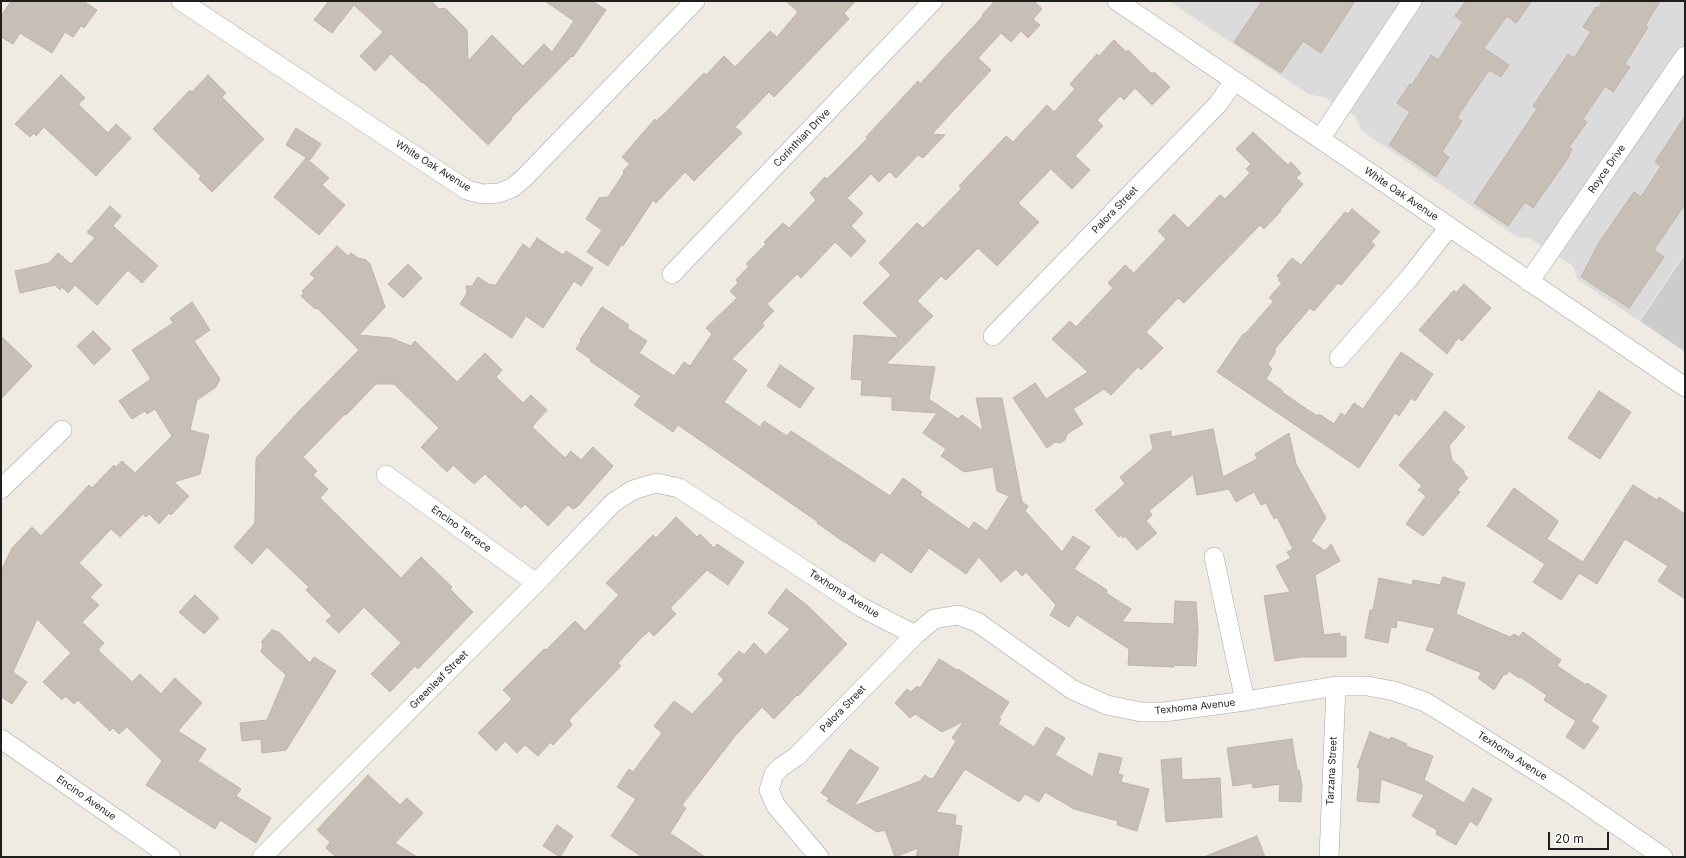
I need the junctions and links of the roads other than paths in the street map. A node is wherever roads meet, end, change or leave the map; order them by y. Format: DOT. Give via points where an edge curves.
graph roads {
  1 [pos="181,1"];
  2 [pos="695,1"];
  3 [pos="933,1"];
  4 [pos="1117,1"];
  5 [pos="1412,1"];
  6 [pos="1685,56"];
  7 [pos="1234,81"];
  8 [pos="1320,139"];
  9 [pos="1449,227"];
  10 [pos="672,274"];
  11 [pos="1529,282"];
  12 [pos="993,336"];
  13 [pos="1339,358"];
  14 [pos="1685,387"];
  15 [pos="62,430"];
  16 [pos="386,475"];
  17 [pos="1,489"];
  18 [pos="614,502"];
  19 [pos="1214,557"];
  20 [pos="536,583"];
  21 [pos="916,635"];
  22 [pos="1336,686"];
  23 [pos="1245,701"];
  24 [pos="1,739"];
  25 [pos="171,857"];
  26 [pos="262,857"];
  27 [pos="819,857"];
  28 [pos="1329,857"];
  29 [pos="1663,857"];
  1 -- 2 [label="street, White Oak Avenue" via="467,190 482,194 499,193 512,188 523,179"];
  3 -- 10 [label="street, Corinthian Drive"];
  4 -- 7 [label="street, White Oak Avenue"];
  5 -- 8 [label="street"];
  6 -- 11 [label="street, Royce Drive"];
  7 -- 8 [label="street, White Oak Avenue"];
  7 -- 12 [label="street, Palora Street" via="1218,104"];
  8 -- 9 [label="street, White Oak Avenue"];
  9 -- 11 [label="street, White Oak Avenue"];
  9 -- 13 [label="street" via="1410,277"];
  11 -- 14 [label="street, White Oak Avenue"];
  15 -- 17 [label="street"];
  16 -- 20 [label="street, Encino Terrace"];
  18 -- 20 [label="street, Greenleaf Street"];
  18 -- 21 [label="street, Texhoma Avenue" via="633,490 656,483 679,488 861,607"];
  19 -- 23 [label="street"];
  20 -- 26 [label="street, Greenleaf Street"];
  21 -- 23 [label="street, Texhoma Avenue" via="934,619 958,615 977,622 1073,690 1107,705 1141,712 1164,712"];
  21 -- 27 [label="street, Palora Street" via="797,756 774,774 769,790 776,806"];
  22 -- 23 [label="street, Texhoma Avenue"];
  22 -- 28 [label="street, Tarzana Street"];
  22 -- 29 [label="street, Texhoma Avenue" via="1367,686 1394,691 1425,702 1564,789"];
  24 -- 25 [label="street, Encino Avenue"];
}
